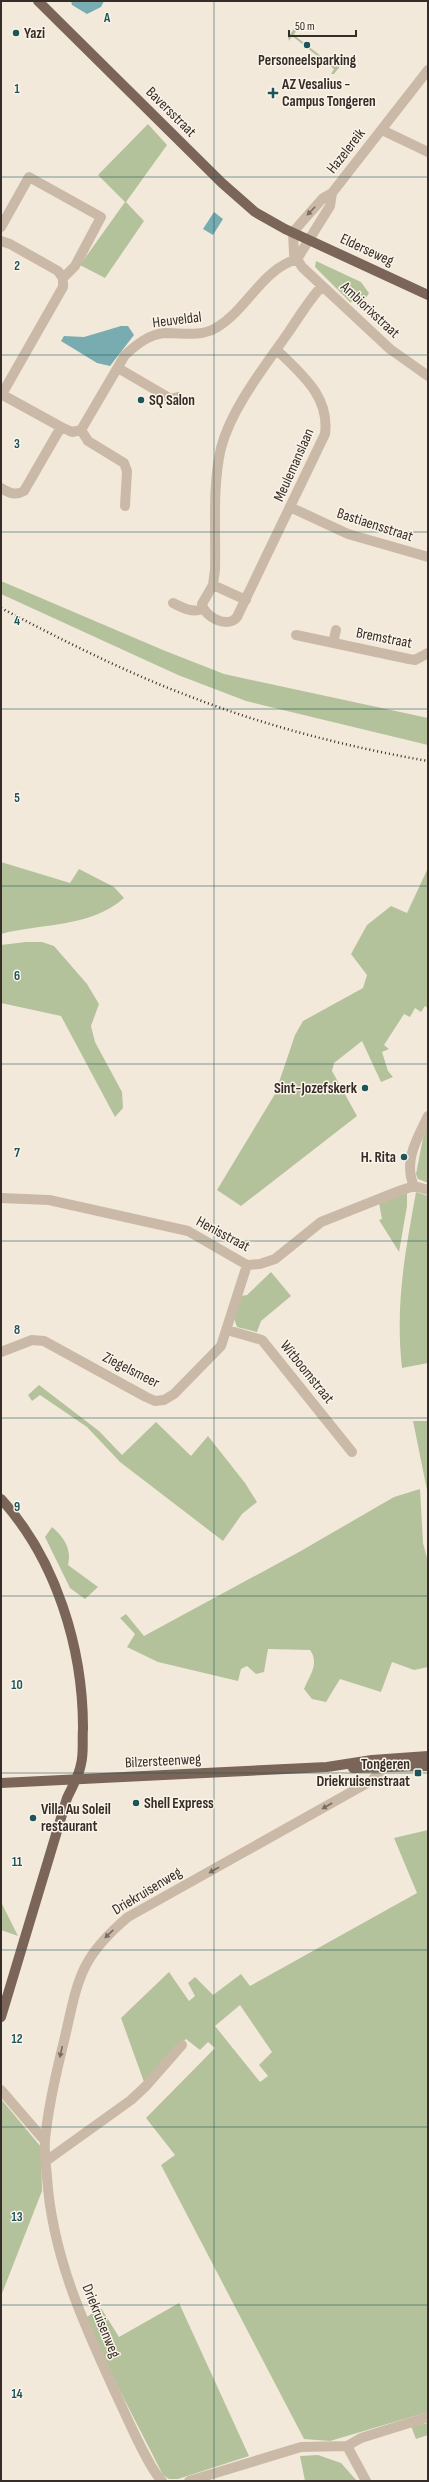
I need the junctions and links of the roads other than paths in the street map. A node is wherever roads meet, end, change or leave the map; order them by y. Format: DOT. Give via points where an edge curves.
graph roads {
  1 [pos="38,1"];
  2 [pos="428,70"];
  3 [pos="382,130"];
  4 [pos="428,152"];
  5 [pos="332,193"];
  6 [pos="1,227"];
  7 [pos="293,232"];
  8 [pos="309,240"];
  9 [pos="1,241"];
  10 [pos="298,259"];
  11 [pos="63,278"];
  12 [pos="322,286"];
  13 [pos="428,295"];
  14 [pos="276,350"];
  15 [pos="118,368"];
  16 [pos="428,376"];
  17 [pos="1,394"];
  18 [pos="178,398"];
  19 [pos="61,427"];
  20 [pos="81,430"];
  21 [pos="1,488"];
  22 [pos="125,506"];
  23 [pos="292,508"];
  24 [pos="428,557"];
  25 [pos="213,585"];
  26 [pos="246,600"];
  27 [pos="173,603"];
  28 [pos="203,608"];
  29 [pos="336,630"];
  30 [pos="296,635"];
  31 [pos="333,643"];
  32 [pos="428,653"];
  33 [pos="428,1116"];
  34 [pos="414,1186"];
  35 [pos="428,1190"];
  36 [pos="1,1198"];
  37 [pos="247,1264"];
  38 [pos="227,1330"];
  39 [pos="1,1352"];
  40 [pos="352,1452"];
  41 [pos="1,1499"];
  42 [pos="428,1756"];
  43 [pos="380,1763"];
  44 [pos="428,1766"];
  45 [pos="76,1781"];
  46 [pos="1,1783"];
  47 [pos="1,2018"];
  48 [pos="182,2045"];
  49 [pos="1,2090"];
  50 [pos="45,2141"];
  51 [pos="46,2161"];
  52 [pos="428,2417"];
  53 [pos="347,2446"];
  54 [pos="162,2481"];
  55 [pos="189,2481"];
  56 [pos="366,2481"];
  1 -- 7 [label="main road, Baversstraat" via="239,199 264,218"];
  2 -- 3 [label="street, Hazelereik"];
  3 -- 4 [label="street"];
  3 -- 5 [label="street, Hazelereik"];
  5 -- 7 [label="street, Hazelereik, one-way" via="323,198"];
  5 -- 8 [label="street, Hazelereik" via="330,206"];
  6 -- 11 [label="street" via="29,178 101,217 75,266"];
  7 -- 8 [label="main road, Elderseweg"];
  7 -- 10 [label="street, Ambiorixstraat" via="294,254"];
  8 -- 10 [label="street"];
  8 -- 13 [label="main road, Elderseweg"];
  9 -- 11 [label="street" via="58,271"];
  10 -- 12 [label="street, Ambiorixstraat"];
  10 -- 15 [label="street, Heuveldal" via="281,265 272,272 232,316 215,328 204,333 155,335 135,345 125,355"];
  11 -- 17 [label="street" via="63,287"];
  12 -- 14 [label="street"];
  12 -- 16 [label="street, Ambiorixstraat" via="390,349"];
  14 -- 23 [label="street, Meulemanslaan" via="319,396 327,422 321,447"];
  14 -- 25 [label="street" via="232,421 221,449 217,471"];
  15 -- 18 [label="street" via="171,399"];
  15 -- 20 [label="street, Heuveldal"];
  17 -- 19 [label="street"];
  19 -- 20 [label="street" via="72,432"];
  19 -- 21 [label="street" via="24,491 18,494 9,493"];
  20 -- 22 [label="street" via="88,441 124,463"];
  23 -- 24 [label="street, Bastiaensstraat" via="348,534"];
  23 -- 26 [label="street, Meulemanslaan"];
  25 -- 26 [label="street"];
  25 -- 28 [label="street" via="202,604"];
  26 -- 28 [label="street, Meulemanslaan" via="237,618 231,623 207,615"];
  27 -- 28 [label="street" via="186,610 196,611"];
  29 -- 31 [label="street, Bremstraat"];
  30 -- 31 [label="street, Bremstraat"];
  31 -- 32 [label="street, Bremstraat" via="415,660"];
  33 -- 34 [label="street" via="413,1148 409,1168"];
  34 -- 35 [label="street"];
  34 -- 37 [label="street, Henisstraat" via="321,1222 275,1259 260,1264"];
  36 -- 37 [label="street, Henisstraat" via="49,1200 188,1231"];
  37 -- 38 [label="street, Ziegelsmeer"];
  38 -- 39 [label="street, Ziegelsmeer" via="221,1346 174,1394 164,1400 156,1400 44,1341 32,1340"];
  38 -- 40 [label="street, Witboomstraat" via="262,1340"];
  41 -- 45 [label="main road" via="43,1561 67,1620 77,1661 83,1709 82,1756"];
  42 -- 43 [label="main road, Bilzersteenweg"];
  43 -- 44 [label="main road, Bilzersteenweg"];
  43 -- 45 [label="main road, Bilzersteenweg"];
  43 -- 50 [label="street, Driekruisenweg, one-way" via="378,1776 371,1781 128,1917 98,1944 77,1985 60,2056"];
  45 -- 46 [label="main road, Bilzersteenweg"];
  45 -- 47 [label="main road" via="67,1798"];
  48 -- 51 [label="street" via="131,2100"];
  49 -- 50 [label="street"];
  50 -- 51 [label="street, Driekruisenweg"];
  51 -- 54 [label="street, Driekruisenweg" via="54,2233 73,2297 124,2410"];
  52 -- 53 [label="street" via="362,2438"];
  53 -- 55 [label="street" via="301,2447"];
  53 -- 56 [label="street"];
}
